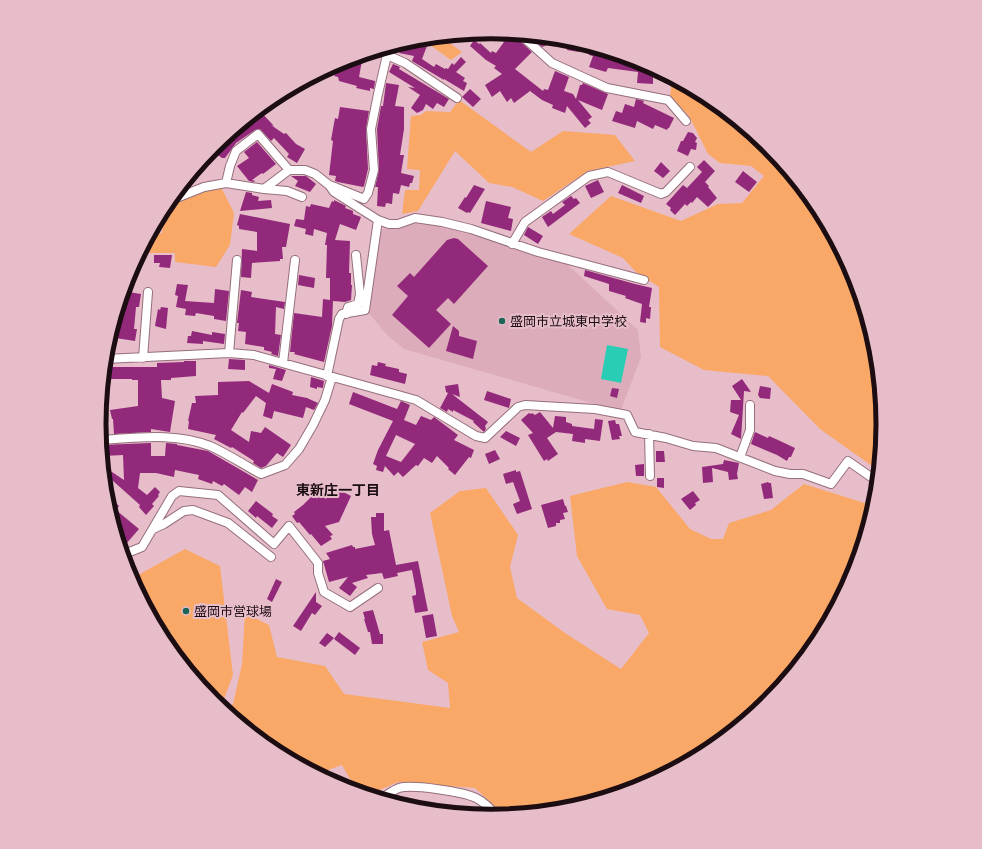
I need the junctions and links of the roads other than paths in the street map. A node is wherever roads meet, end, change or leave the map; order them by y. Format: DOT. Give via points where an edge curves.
graph roads {
  1 [pos="528,41"];
  2 [pos="387,54"];
  3 [pos="457,98"];
  4 [pos="686,121"];
  5 [pos="690,167"];
  6 [pos="289,170"];
  7 [pos="226,183"];
  8 [pos="329,185"];
  9 [pos="264,189"];
  10 [pos="180,197"];
  11 [pos="302,197"];
  12 [pos="378,220"];
  13 [pos="512,244"];
  14 [pos="356,255"];
  15 [pos="237,260"];
  16 [pos="295,260"];
  17 [pos="644,280"];
  18 [pos="148,292"];
  19 [pos="346,314"];
  20 [pos="229,353"];
  21 [pos="144,358"];
  22 [pos="111,359"];
  23 [pos="283,363"];
  24 [pos="329,376"];
  25 [pos="750,405"];
  26 [pos="649,434"];
  27 [pos="106,440"];
  28 [pos="740,457"];
  29 [pos="650,476"];
  30 [pos="872,478"];
  31 [pos="153,529"];
  32 [pos="128,553"];
  33 [pos="271,557"];
  34 [pos="378,588"];
  35 [pos="386,796"];
  36 [pos="492,810"];
  1 -- 4 [label="street" via="552,63 608,88 668,100"];
  2 -- 3 [label="street"];
  2 -- 8 [label="street" via="371,130 374,170 368,193 364,199"];
  5 -- 13 [label="street" via="661,194 608,172 588,176 525,222"];
  6 -- 7 [label="street" via="258,134 236,151"];
  6 -- 8 [label="street" via="305,170"];
  6 -- 9 [label="street"];
  7 -- 9 [label="street"];
  7 -- 10 [label="street" via="204,187"];
  8 -- 12 [label="street" via="334,192"];
  9 -- 11 [label="street" via="287,191"];
  12 -- 13 [label="street" via="389,224 398,224 415,218 442,222 471,229"];
  12 -- 19 [label="street" via="365,310"];
  13 -- 17 [label="street"];
  14 -- 19 [label="street" via="360,294 358,304 348,307"];
  15 -- 20 [label="street"];
  16 -- 23 [label="street"];
  18 -- 21 [label="street"];
  19 -- 24 [label="street" via="342,314 339,319"];
  20 -- 21 [label="street"];
  20 -- 23 [label="street" via="249,354"];
  21 -- 22 [label="street"];
  23 -- 24 [label="street"];
  24 -- 26 [label="street" via="416,400 476,436 485,438 518,407 525,404 615,412 627,415 636,432"];
  24 -- 27 [label="street" via="324,400 299,449 285,465 261,474 209,446 182,438"];
  25 -- 28 [label="street" via="750,430"];
  26 -- 28 [label="street" via="693,446 716,448"];
  26 -- 29 [label="street"];
  28 -- 30 [label="street" via="775,470 803,474 831,484 848,461"];
  31 -- 32 [label="street" via="142,547"];
  31 -- 33 [label="street" via="184,511 193,510 228,523"];
  31 -- 34 [label="street" via="172,496 179,491 218,495 274,544 289,526 318,563 324,592 350,607"];
  35 -- 36 [label="street" via="399,788 438,790 476,798"];
}
